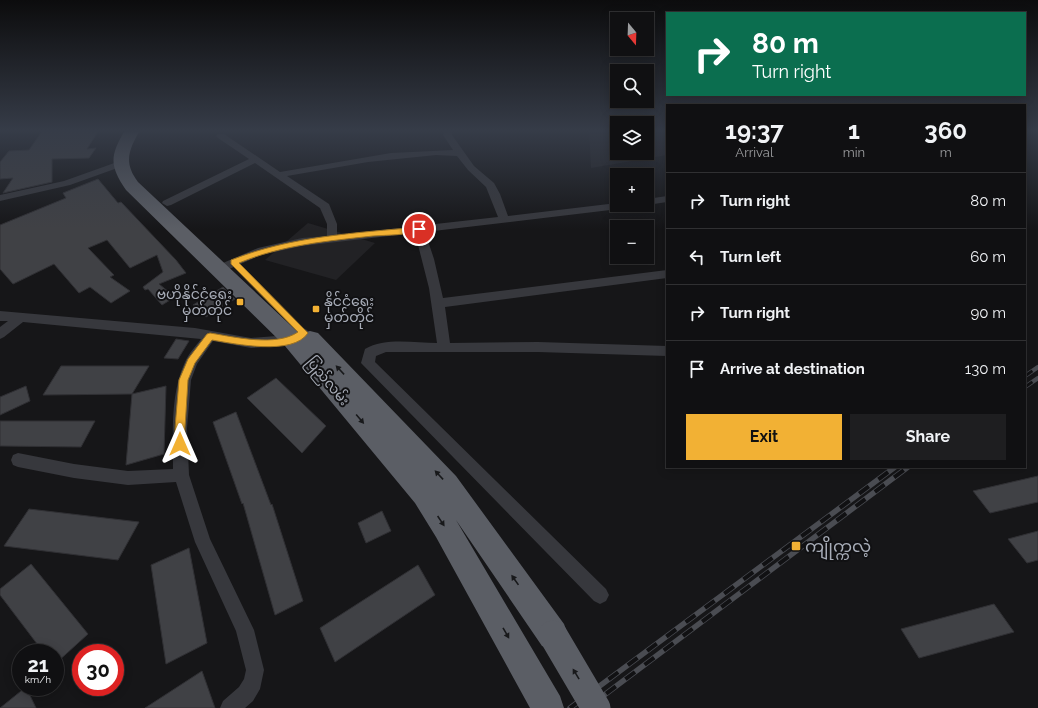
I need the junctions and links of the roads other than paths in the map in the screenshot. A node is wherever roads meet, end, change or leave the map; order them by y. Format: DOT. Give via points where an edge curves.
graph roads {
  1 [pos="131,163"];
  2 [pos="249,163"];
  3 [pos="260,163"];
  4 [pos="350,163"];
  5 [pos="467,163"];
  6 [pos="120,164"];
  7 [pos="278,175"];
  8 [pos="0,198"];
  9 [pos="666,199"];
  10 [pos="654,201"];
  11 [pos="168,203"];
  12 [pos="610,207"];
  13 [pos="504,220"];
  14 [pos="419,229"];
  15 [pos="332,238"];
  16 [pos="227,265"];
  17 [pos="666,274"];
  18 [pos="439,303"];
  19 [pos="0,316"];
  20 [pos="21,318"];
  21 [pos="0,334"];
  22 [pos="210,336"];
  23 [pos="298,336"];
  24 [pos="444,348"];
  25 [pos="666,351"];
  26 [pos="18,460"];
  27 [pos="181,475"];
  28 [pos="600,595"];
  29 [pos="230,708"];
  30 [pos="548,708"];
  31 [pos="596,708"];
  1 -- 11 [label="highway" via="134,171"];
  2 -- 11 [label="street"];
  3 -- 7 [label="street"];
  4 -- 7 [label="street"];
  5 -- 13 [label="street" via="490,185"];
  6 -- 8 [label="street" via="67,183"];
  6 -- 16 [label="highway, ပြည်လမ်း" via="132,186"];
  7 -- 15 [label="street" via="324,206 332,224"];
  9 -- 10 [label="street"];
  11 -- 16 [label="highway"];
  12 -- 13 [label="street"];
  13 -- 14 [label="street"];
  14 -- 15 [label="street"];
  14 -- 18 [label="street" via="433,272"];
  15 -- 16 [label="street" via="281,246"];
  16 -- 23 [label="highway, ပြည်လမ်း"];
  17 -- 18 [label="street"];
  18 -- 24 [label="street"];
  19 -- 20 [label="street"];
  20 -- 21 [label="street"];
  20 -- 22 [label="street"];
  22 -- 23 [label="street" via="251,343"];
  22 -- 27 [label="street" via="191,362 184,380 180,428"];
  23 -- 30 [label="highway, ပြည်လမ်း, one-way" via="424,494"];
  31 -- 23 [label="highway, one-way, bridge" via="553,635 447,484"];
  24 -- 25 [label="street" via="538,347"];
  24 -- 28 [label="street" via="386,347 370,353 368,363"];
  26 -- 27 [label="street" via="128,478"];
  27 -- 29 [label="street" via="203,542 245,630 255,670 253,682 246,694"];
}
